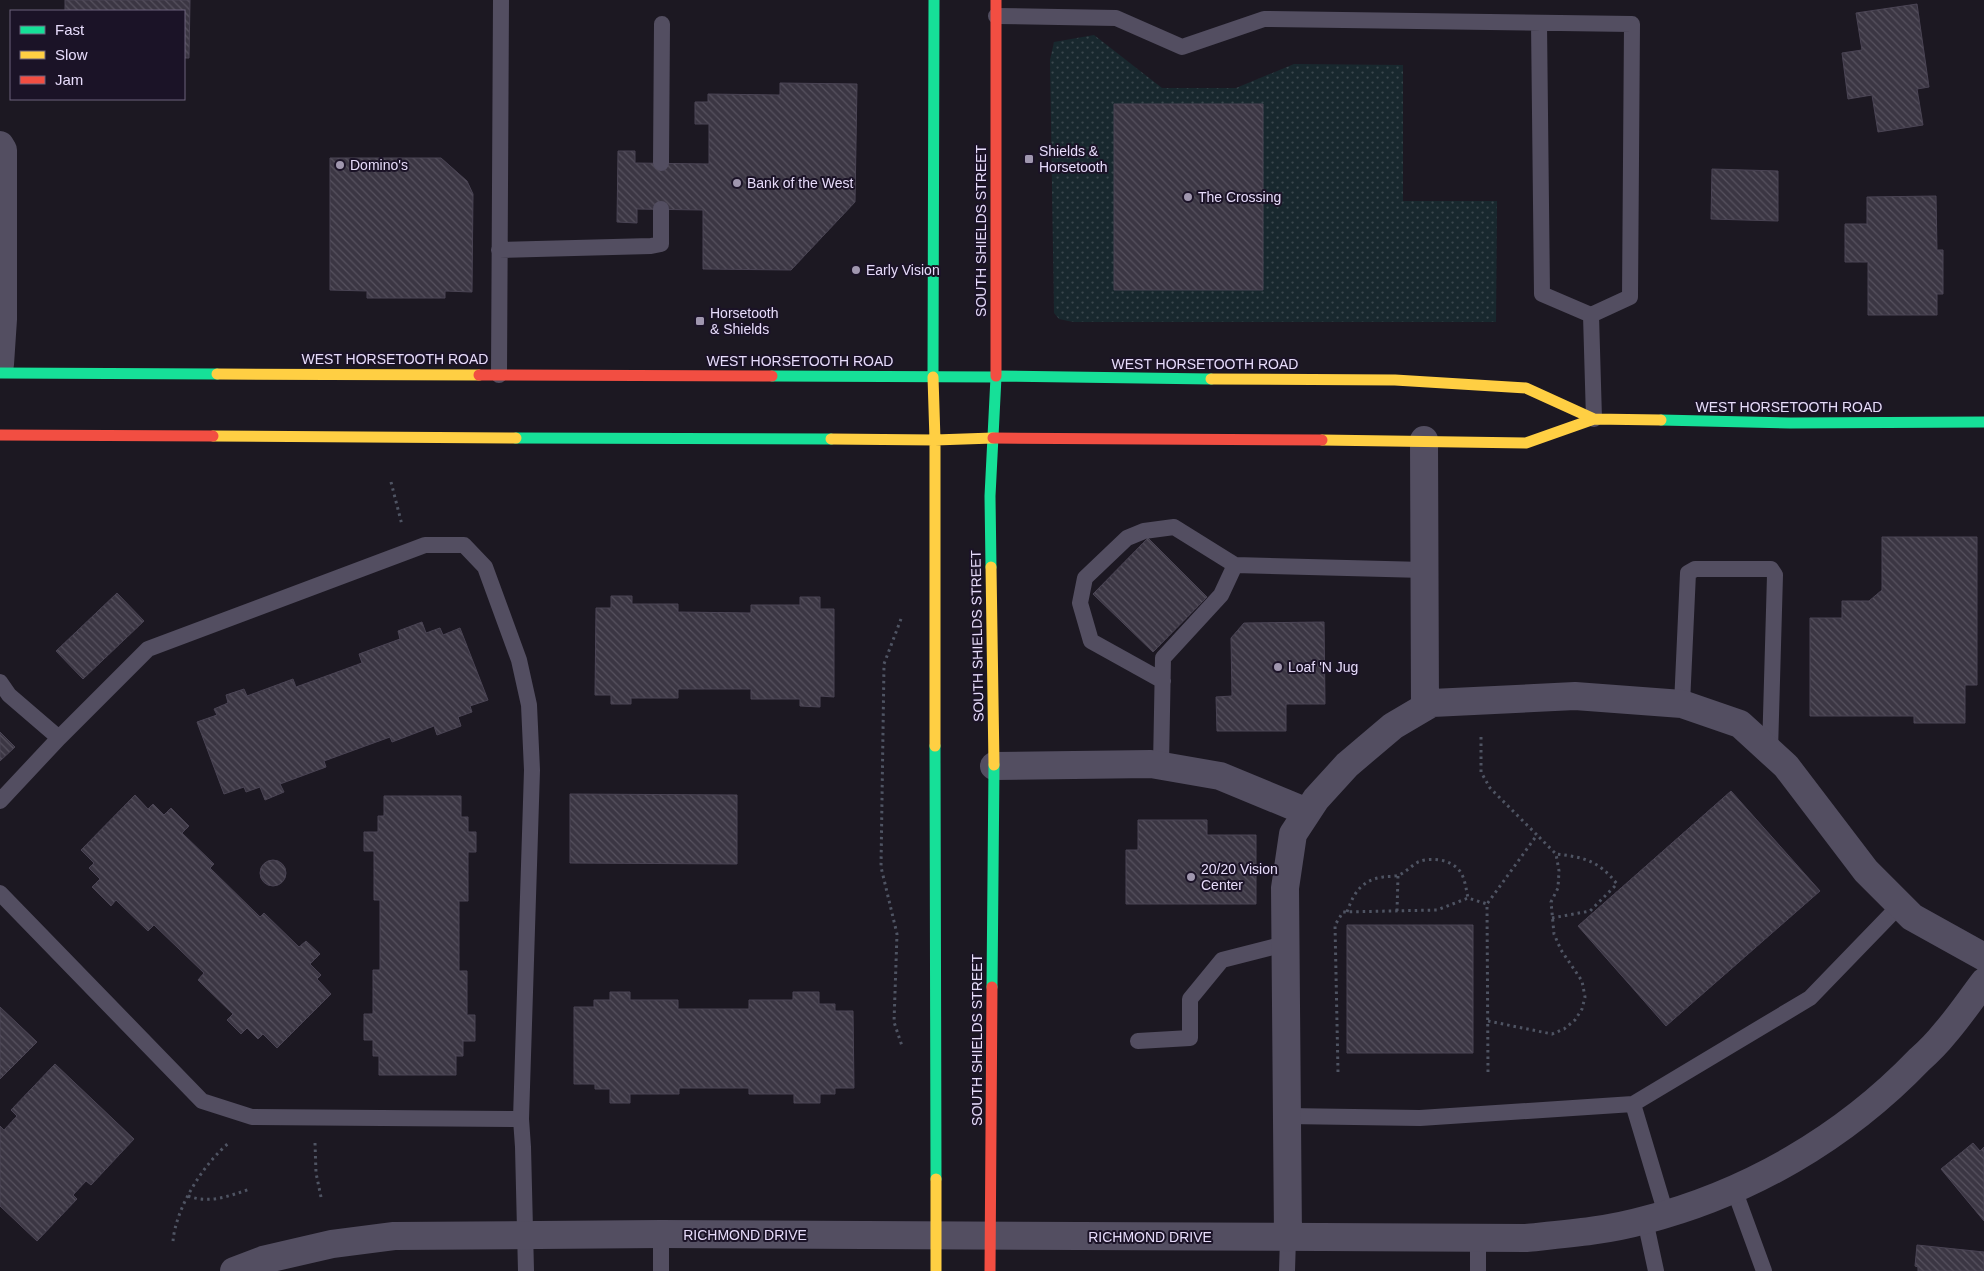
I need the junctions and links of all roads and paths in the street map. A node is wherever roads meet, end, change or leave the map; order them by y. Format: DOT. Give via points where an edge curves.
graph roads {
  1 [pos="501,0"];
  2 [pos="934,0"];
  3 [pos="996,8"];
  4 [pos="1539,23"];
  5 [pos="662,24"];
  6 [pos="0,145"];
  7 [pos="661,163"];
  8 [pos="661,209"];
  9 [pos="499,250"];
  10 [pos="1590,315"];
  11 [pos="0,364"];
  12 [pos="0,373"];
  13 [pos="499,375"];
  14 [pos="934,377"];
  15 [pos="996,377"];
  16 [pos="1594,419"];
  17 [pos="1984,422"];
  18 [pos="0,435"];
  19 [pos="992,438"];
  20 [pos="935,440"];
  21 [pos="1424,440"];
  22 [pos="391,482"];
  23 [pos="410,552"];
  24 [pos="1235,564"];
  25 [pos="1424,570"];
  26 [pos="902,617"];
  27 [pos="1163,681"];
  28 [pos="0,682"];
  29 [pos="1682,704"];
  30 [pos="1425,707"];
  31 [pos="1481,737"];
  32 [pos="59,738"];
  33 [pos="1770,751"];
  34 [pos="994,766"];
  35 [pos="1160,766"];
  36 [pos="0,801"];
  37 [pos="1307,812"];
  38 [pos="1537,835"];
  39 [pos="1556,854"];
  40 [pos="1398,876"];
  41 [pos="0,893"];
  42 [pos="1468,898"];
  43 [pos="1488,904"];
  44 [pos="1900,905"];
  45 [pos="1397,911"];
  46 [pos="1347,912"];
  47 [pos="1552,918"];
  48 [pos="1285,944"];
  49 [pos="1984,957"];
  50 [pos="1984,982"];
  51 [pos="1488,1021"];
  52 [pos="1138,1041"];
  53 [pos="903,1050"];
  54 [pos="1338,1072"];
  55 [pos="1488,1073"];
  56 [pos="1633,1104"];
  57 [pos="1287,1116"];
  58 [pos="521,1119"];
  59 [pos="230,1142"];
  60 [pos="315,1142"];
  61 [pos="250,1189"];
  62 [pos="1734,1190"];
  63 [pos="188,1196"];
  64 [pos="321,1197"];
  65 [pos="1655,1217"];
  66 [pos="661,1234"];
  67 [pos="526,1235"];
  68 [pos="936,1236"];
  69 [pos="990,1236"];
  70 [pos="1288,1238"];
  71 [pos="1478,1238"];
  72 [pos="173,1241"];
  73 [pos="234,1271"];
  74 [pos="526,1271"];
  75 [pos="662,1271"];
  76 [pos="936,1271"];
  77 [pos="990,1271"];
  78 [pos="1287,1271"];
  79 [pos="1478,1271"];
  80 [pos="1656,1271"];
  81 [pos="1764,1271"];
  1 -- 9 [label="lane"];
  2 -- 14 [label="main road"];
  3 -- 4 [label="lane" via="1116,18 1182,47 1264,19"];
  3 -- 15 [label="main road, SOUTH SHIELDS STREET"];
  4 -- 10 [label="lane" via="1542,294"];
  4 -- 10 [label="lane" via="1632,24 1630,297"];
  5 -- 7 [label="lane"];
  6 -- 11 [label="street" via="3,150 3,319"];
  8 -- 9 [label="lane" via="661,244"];
  9 -- 13 [label="lane"];
  10 -- 16 [label="lane"];
  12 -- 13 [label="main road, WEST HORSETOOTH ROAD"];
  13 -- 14 [label="main road, WEST HORSETOOTH ROAD"];
  14 -- 15 [label="main road, WEST HORSETOOTH ROAD"];
  14 -- 20 [label="main road"];
  15 -- 16 [label="main road, WEST HORSETOOTH ROAD" via="1395,380 1526,388"];
  15 -- 19 [label="main road, SOUTH SHIELDS STREET"];
  16 -- 17 [label="main road, WEST HORSETOOTH ROAD" via="1790,424"];
  16 -- 21 [label="main road, WEST HORSETOOTH ROAD" via="1526,443"];
  18 -- 20 [label="main road, WEST HORSETOOTH ROAD"];
  19 -- 20 [label="main road, WEST HORSETOOTH ROAD"];
  19 -- 21 [label="main road, WEST HORSETOOTH ROAD"];
  19 -- 34 [label="main road, SOUTH SHIELDS STREET"];
  20 -- 68 [label="main road"];
  21 -- 25 [label="street"];
  22 -- 23 [label="path"];
  23 -- 32 [label="lane" via="148,649"];
  23 -- 58 [label="lane" via="425,546 464,546 485,567 519,660 529,705 532,770"];
  24 -- 25 [label="lane"];
  24 -- 27 [label="lane" via="1221,596 1163,658"];
  24 -- 27 [label="lane" via="1174,527 1144,531 1127,538 1085,578 1080,603 1091,641"];
  25 -- 30 [label="street"];
  26 -- 53 [label="path" via="884,664 881,867 897,934 894,1022"];
  27 -- 35 [label="lane"];
  28 -- 32 [label="lane" via="10,695"];
  29 -- 30 [label="street" via="1575,696 1432,703"];
  29 -- 33 [label="street" via="1740,724"];
  29 -- 33 [label="lane" via="1688,573 1695,569 1771,569 1775,575"];
  30 -- 37 [label="street" via="1394,726 1347,764"];
  31 -- 38 [label="path" via="1481,772 1490,788"];
  32 -- 36 [label="lane"];
  33 -- 44 [label="street" via="1786,766 1866,871"];
  34 -- 35 [label="street" via="1105,763"];
  34 -- 69 [label="main road, SOUTH SHIELDS STREET"];
  35 -- 37 [label="street" via="1220,776"];
  37 -- 48 [label="street" via="1293,834 1285,888"];
  38 -- 39 [label="path"];
  38 -- 43 [label="path"];
  39 -- 47 [label="path" via="1558,888 1551,902"];
  39 -- 47 [label="path" via="1592,861 1606,870 1617,884 1590,911"];
  40 -- 42 [label="path" via="1419,862 1434,859 1448,862 1458,869"];
  40 -- 45 [label="path"];
  40 -- 46 [label="path" via="1366,881 1357,889"];
  41 -- 58 [label="lane" via="202,1101 252,1118"];
  42 -- 43 [label="path"];
  42 -- 45 [label="path" via="1437,910"];
  43 -- 51 [label="path"];
  44 -- 49 [label="street" via="1912,918"];
  44 -- 56 [label="lane" via="1810,998"];
  45 -- 46 [label="path"];
  46 -- 54 [label="path" via="1343,912 1335,925"];
  47 -- 51 [label="path" via="1561,950 1582,981 1585,997 1575,1020 1552,1034"];
  48 -- 52 [label="lane" via="1222,960 1190,999 1190,1038"];
  48 -- 57 [label="street"];
  50 -- 62 [label="street, RICHMOND DRIVE" via="1945,1034 1895,1085 1839,1130 1778,1169"];
  51 -- 55 [label="path"];
  56 -- 57 [label="lane" via="1420,1118"];
  56 -- 65 [label="lane"];
  57 -- 70 [label="street"];
  58 -- 67 [label="lane"];
  59 -- 63 [label="path" via="211,1161"];
  60 -- 64 [label="path"];
  61 -- 63 [label="path" via="212,1200"];
  62 -- 65 [label="street, RICHMOND DRIVE"];
  62 -- 81 [label="lane"];
  63 -- 72 [label="path" via="174,1227"];
  65 -- 71 [label="street, RICHMOND DRIVE" via="1594,1231 1526,1238"];
  65 -- 80 [label="lane"];
  66 -- 67 [label="street, RICHMOND DRIVE"];
  66 -- 68 [label="street, RICHMOND DRIVE"];
  66 -- 75 [label="lane"];
  67 -- 73 [label="street, RICHMOND DRIVE" via="394,1236 332,1244 263,1260"];
  67 -- 74 [label="lane"];
  68 -- 69 [label="street, RICHMOND DRIVE"];
  68 -- 76 [label="main road"];
  69 -- 70 [label="street, RICHMOND DRIVE"];
  69 -- 77 [label="main road, SOUTH SHIELDS STREET"];
  70 -- 71 [label="street, RICHMOND DRIVE"];
  70 -- 78 [label="lane"];
  71 -- 79 [label="lane"];
}
